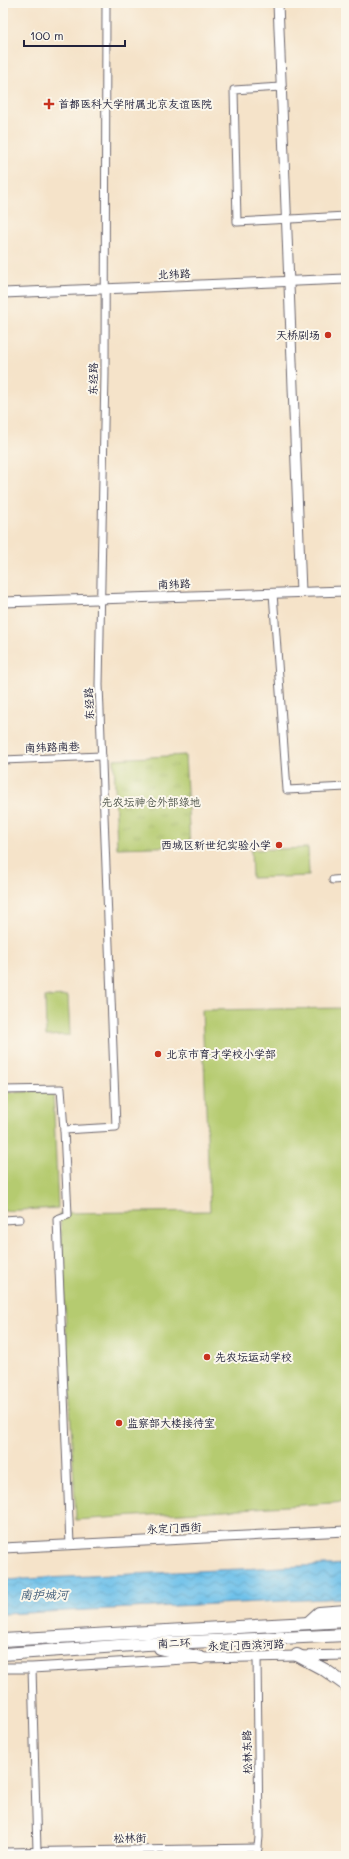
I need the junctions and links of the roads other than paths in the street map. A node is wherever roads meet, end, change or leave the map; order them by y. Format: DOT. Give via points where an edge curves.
graph roads {
  1 [pos="106,3"];
  2 [pos="278,3"];
  3 [pos="281,86"];
  4 [pos="346,216"];
  5 [pos="286,218"];
  6 [pos="346,279"];
  7 [pos="289,281"];
  8 [pos="105,289"];
  9 [pos="3,293"];
  10 [pos="346,591"];
  11 [pos="301,592"];
  12 [pos="273,593"];
  13 [pos="100,599"];
  14 [pos="3,602"];
  15 [pos="102,756"];
  16 [pos="3,760"];
  17 [pos="346,787"];
  18 [pos="346,879"];
  19 [pos="333,880"];
  20 [pos="3,1090"];
  21 [pos="64,1130"];
  22 [pos="20,1219"];
  23 [pos="3,1220"];
  24 [pos="346,1531"];
  25 [pos="70,1545"];
  26 [pos="3,1548"];
  27 [pos="346,1612"];
  28 [pos="346,1621"];
  29 [pos="308,1623"];
  30 [pos="346,1635"];
  31 [pos="3,1640"];
  32 [pos="147,1644"];
  33 [pos="3,1654"];
  34 [pos="297,1655"];
  35 [pos="346,1655"];
  36 [pos="257,1656"];
  37 [pos="201,1658"];
  38 [pos="3,1668"];
  39 [pos="32,1668"];
  40 [pos="346,1685"];
  41 [pos="258,1848"];
  42 [pos="3,1852"];
  43 [pos="37,1852"];
  44 [pos="113,1853"];
  45 [pos="257,1856"];
  1 -- 8 [label="street, 东经路"];
  2 -- 3 [label="street"];
  3 -- 5 [label="street"];
  3 -- 5 [label="street" via="234,90 237,222"];
  4 -- 5 [label="street"];
  5 -- 7 [label="street"];
  6 -- 7 [label="street, 北纬路"];
  7 -- 8 [label="street, 北纬路"];
  7 -- 11 [label="street"];
  8 -- 9 [label="street, 北纬路"];
  8 -- 13 [label="street, 东经路"];
  10 -- 11 [label="street, 南纬路"];
  11 -- 12 [label="street, 南纬路"];
  12 -- 13 [label="street, 南纬路"];
  12 -- 17 [label="street" via="287,790"];
  13 -- 14 [label="street, 南纬路"];
  13 -- 15 [label="street, 东经路" via="99,685"];
  15 -- 16 [label="street, 南纬路南巷"];
  15 -- 21 [label="street, 东经路" via="116,1127"];
  18 -- 19 [label="street"];
  20 -- 21 [label="street" via="61,1089"];
  21 -- 25 [label="street" via="68,1216 57,1219"];
  22 -- 23 [label="street"];
  24 -- 25 [label="street, 永定门西街"];
  25 -- 26 [label="street, 永定门西街"];
  27 -- 29 [label="highway" via="319,1613"];
  28 -- 29 [label="highway, 南二环"];
  29 -- 31 [label="highway, 南二环"];
  30 -- 32 [label="highway, 南二环"];
  32 -- 33 [label="highway, 南二环"];
  32 -- 37 [label="highway"];
  34 -- 35 [label="street, 永定门西滨河路"];
  34 -- 36 [label="street, 永定门西滨河路"];
  34 -- 40 [label="highway"];
  36 -- 37 [label="street, 永定门西滨河路"];
  36 -- 41 [label="street, 松林东路"];
  37 -- 39 [label="street, 永定门西滨河路"];
  38 -- 39 [label="street, 永定门西滨河路"];
  39 -- 43 [label="street"];
  41 -- 44 [label="street, 松林街"];
  41 -- 45 [label="street, 松林东路"];
  42 -- 43 [label="street, 松林街"];
  43 -- 44 [label="street, 松林街"];
}
